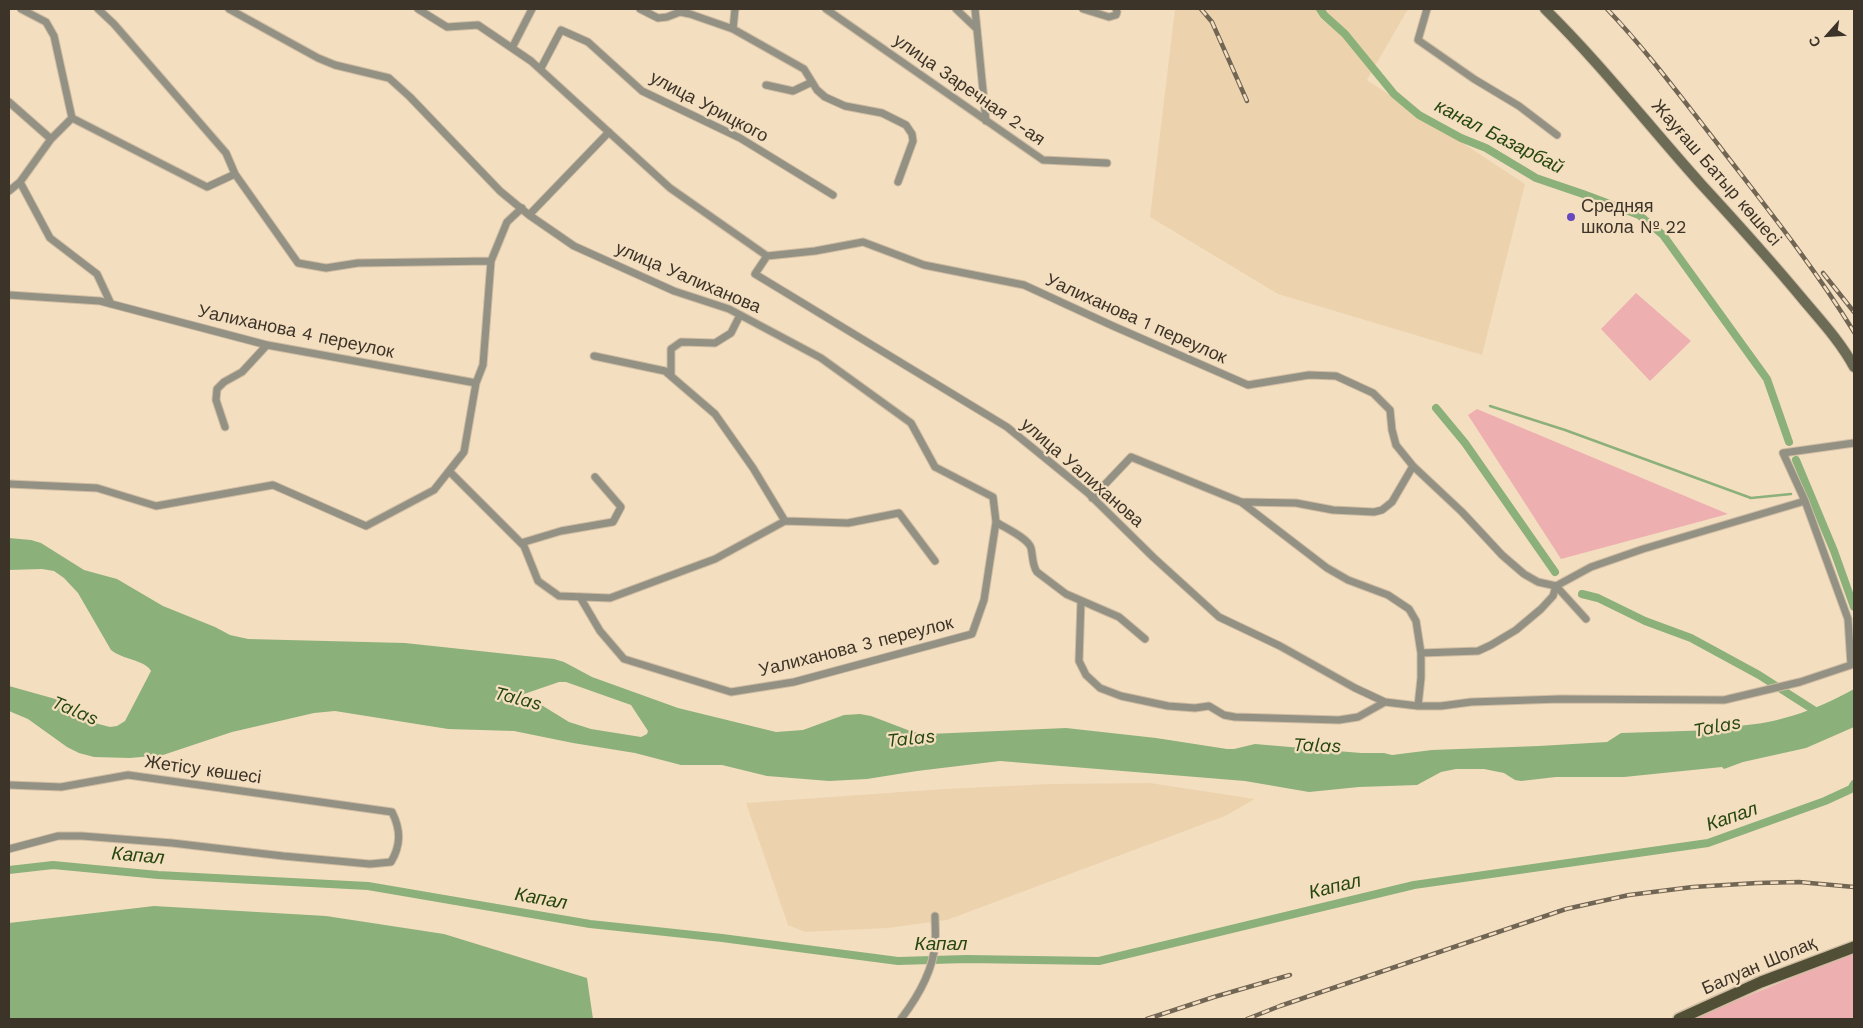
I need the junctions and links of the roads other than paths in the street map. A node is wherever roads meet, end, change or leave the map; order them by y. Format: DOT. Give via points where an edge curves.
graph roads {
  1 [pos="21,9"];
  2 [pos="98,9"];
  3 [pos="229,9"];
  4 [pos="418,9"];
  5 [pos="532,9"];
  6 [pos="640,9"];
  7 [pos="735,9"];
  8 [pos="826,9"];
  9 [pos="956,9"];
  10 [pos="975,9"];
  11 [pos="1083,9"];
  12 [pos="1116,9"];
  13 [pos="1427,9"];
  14 [pos="1544,9"];
  15 [pos="977,28"];
  16 [pos="733,30"];
  17 [pos="512,48"];
  18 [pos="540,68"];
  19 [pos="812,82"];
  20 [pos="766,85"];
  21 [pos="9,102"];
  22 [pos="72,118"];
  23 [pos="986,121"];
  24 [pos="609,132"];
  25 [pos="1557,135"];
  26 [pos="51,138"];
  27 [pos="1107,163"];
  28 [pos="235,174"];
  29 [pos="20,182"];
  30 [pos="898,182"];
  31 [pos="9,191"];
  32 [pos="833,195"];
  33 [pos="522,208"];
  34 [pos="529,215"];
  35 [pos="767,256"];
  36 [pos="491,261"];
  37 [pos="9,295"];
  38 [pos="111,304"];
  39 [pos="740,315"];
  40 [pos="267,344"];
  41 [pos="594,356"];
  42 [pos="1854,367"];
  43 [pos="671,376"];
  44 [pos="476,383"];
  45 [pos="225,427"];
  46 [pos="1854,443"];
  47 [pos="1413,466"];
  48 [pos="449,471"];
  49 [pos="595,478"];
  50 [pos="9,484"];
  51 [pos="1092,498"];
  52 [pos="1805,501"];
  53 [pos="1241,502"];
  54 [pos="785,521"];
  55 [pos="996,522"];
  56 [pos="521,543"];
  57 [pos="935,561"];
  58 [pos="1556,586"];
  59 [pos="580,597"];
  60 [pos="1081,602"];
  61 [pos="1586,619"];
  62 [pos="1145,640"];
  63 [pos="1421,653"];
  64 [pos="1385,702"];
  65 [pos="1418,706"];
  66 [pos="9,785"];
  67 [pos="9,849"];
  68 [pos="935,916"];
  69 [pos="1854,947"];
  70 [pos="901,1019"];
  71 [pos="1678,1019"];
  1 -- 22 [label="street" via="46,22 54,36"];
  2 -- 28 [label="street" via="226,153"];
  3 -- 33 [label="street, улица Уалиханова" via="318,58 390,78 500,190"];
  4 -- 17 [label="street" via="446,27 478,25"];
  5 -- 17 [label="street"];
  6 -- 16 [label="street" via="658,18 680,12 690,14"];
  7 -- 16 [label="street"];
  8 -- 23 [label="street, улица Заречная 2-ая"];
  9 -- 15 [label="street"];
  10 -- 15 [label="street"];
  11 -- 12 [label="street" via="1109,17 1116,15"];
  13 -- 25 [label="street" via="1418,40 1520,106"];
  14 -- 42 [label="main road, Жауғаш Батыр көшесі" via="1576,40 1764,253"];
  15 -- 23 [label="street"];
  16 -- 19 [label="street" via="804,69"];
  17 -- 18 [label="street"];
  18 -- 24 [label="street"];
  18 -- 32 [label="street, улица Урицкого" via="561,30 588,42 642,90 740,138"];
  19 -- 20 [label="street" via="793,91"];
  19 -- 30 [label="street" via="825,97 845,106 882,113 910,129 913,141"];
  21 -- 26 [label="street"];
  22 -- 26 [label="street"];
  22 -- 28 [label="street" via="208,186"];
  23 -- 27 [label="street, улица Заречная 2-ая" via="1043,160"];
  24 -- 34 [label="street"];
  24 -- 35 [label="street" via="670,188"];
  26 -- 29 [label="street"];
  28 -- 36 [label="street" via="298,263 326,268 358,263"];
  29 -- 31 [label="street"];
  29 -- 38 [label="street" via="50,238 97,274"];
  33 -- 34 [label="street, улица Уалиханова"];
  33 -- 36 [label="street" via="506,222"];
  34 -- 39 [label="street, улица Уалиханова" via="574,246 674,291 729,308"];
  35 -- 47 [label="street, Уалиханова 1 переулок" via="863,242 924,265 1024,285 1248,385 1309,375 1336,376 1373,393 1390,410 1396,445"];
  35 -- 51 [label="street, улица Уалиханова" via="755,274 1008,427"];
  36 -- 44 [label="street" via="483,365"];
  37 -- 38 [label="street, Уалиханова 4 переулок"];
  38 -- 40 [label="street, Уалиханова 4 переулок"];
  39 -- 43 [label="street" via="731,333 715,343 681,342 671,349"];
  39 -- 55 [label="street, улица Уалиханова" via="821,358 911,423 935,467 993,497"];
  40 -- 44 [label="street, Уалиханова 4 переулок"];
  40 -- 45 [label="street" via="242,372 217,389 216,400"];
  41 -- 43 [label="street" via="665,371"];
  43 -- 54 [label="street" via="714,414 754,468"];
  44 -- 48 [label="street" via="464,452"];
  46 -- 52 [label="street" via="1783,452"];
  47 -- 53 [label="street" via="1392,502 1374,512 1333,510 1296,503"];
  47 -- 58 [label="street, Уалиханова 1 переулок" via="1524,574 1538,582"];
  48 -- 50 [label="street" via="434,490 366,526 273,485 156,506 98,488"];
  48 -- 56 [label="street"];
  49 -- 56 [label="street" via="621,507 613,522 561,531"];
  51 -- 53 [label="street" via="1131,457"];
  51 -- 64 [label="street, улица Уалиханова" via="1219,617"];
  52 -- 58 [label="street" via="1608,561"];
  52 -- 65 [label="street, улица Уалиханова" via="1848,619 1851,665 1800,682 1724,700 1560,699"];
  53 -- 63 [label="street" via="1327,568 1388,595 1409,609 1416,621"];
  54 -- 57 [label="street" via="848,523 899,513"];
  54 -- 59 [label="street" via="715,559 662,579 610,598"];
  55 -- 59 [label="street, Уалиханова 3 переулок" via="984,600 972,634 794,682 731,692 624,659 600,631"];
  55 -- 60 [label="street" via="1027,541 1037,572"];
  56 -- 59 [label="street" via="538,581 559,596"];
  58 -- 61 [label="street"];
  58 -- 63 [label="street" via="1553,596 1541,608 1516,630 1491,645 1478,651"];
  60 -- 62 [label="street" via="1119,617"];
  60 -- 64 [label="street" via="1079,662 1100,688 1120,696 1168,706 1209,706 1235,717 1338,720 1358,717"];
  63 -- 65 [label="street"];
  64 -- 65 [label="street, улица Уалиханова"];
  66 -- 67 [label="street, Жетісу көшесі" via="61,787 128,775 392,812 399,834 398,851 391,862 370,864 82,836 58,836"];
  68 -- 70 [label="street" via="935,946 930,965 916,1000"];
  69 -- 71 [label="main road, Балуан Шолақ" via="1761,982"];
}
